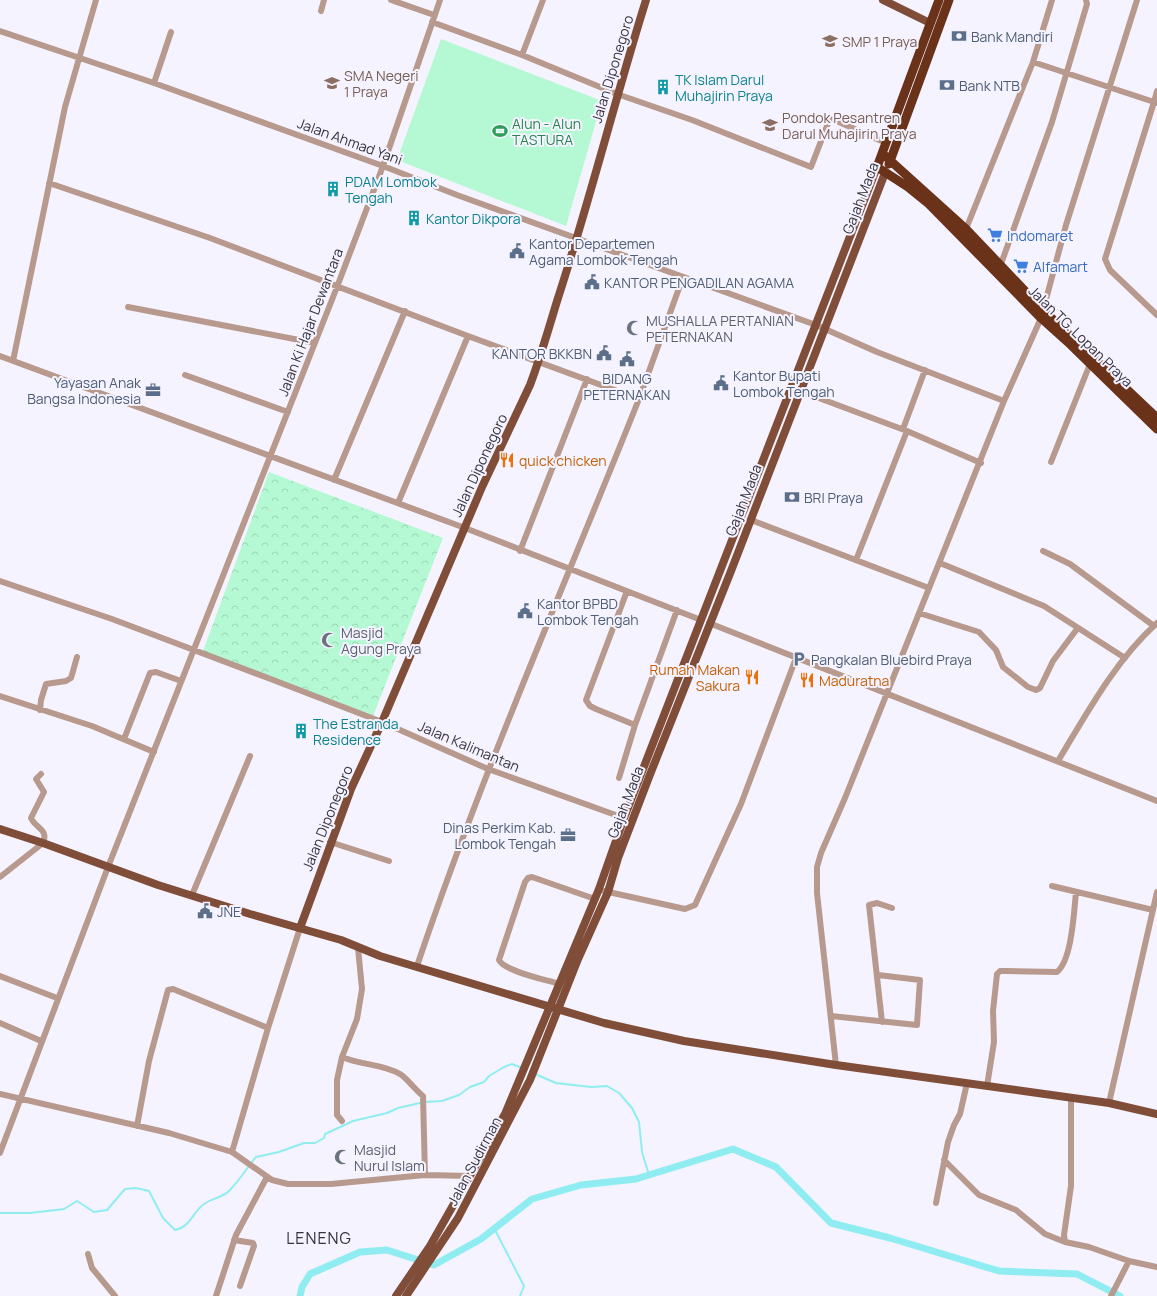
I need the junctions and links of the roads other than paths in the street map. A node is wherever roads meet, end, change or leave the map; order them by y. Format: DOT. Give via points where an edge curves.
graph roads {
  1 [pos="96,0"];
  2 [pos="324,0"];
  3 [pos="391,0"];
  4 [pos="440,0"];
  5 [pos="543,0"];
  6 [pos="646,0"];
  7 [pos="883,0"];
  8 [pos="939,0"];
  9 [pos="949,0"];
  10 [pos="1052,0"];
  11 [pos="1086,0"];
  12 [pos="1130,0"];
  13 [pos="1137,1"];
  14 [pos="321,11"];
  15 [pos="434,15"];
  16 [pos="432,22"];
  17 [pos="930,23"];
  18 [pos="0,31"];
  19 [pos="171,32"];
  20 [pos="522,55"];
  21 [pos="78,58"];
  22 [pos="1033,62"];
  23 [pos="1068,73"];
  24 [pos="154,83"];
  25 [pos="1110,86"];
  26 [pos="1157,91"];
  27 [pos="617,94"];
  28 [pos="1155,102"];
  29 [pos="886,143"];
  30 [pos="886,157"];
  31 [pos="383,166"];
  32 [pos="877,167"];
  33 [pos="885,173"];
  34 [pos="49,183"];
  35 [pos="966,229"];
  36 [pos="578,238"];
  37 [pos="1001,264"];
  38 [pos="683,277"];
  39 [pos="337,287"];
  40 [pos="128,307"];
  41 [pos="405,311"];
  42 [pos="1042,314"];
  43 [pos="1157,315"];
  44 [pos="816,326"];
  45 [pos="824,330"];
  46 [pos="468,336"];
  47 [pos="315,343"];
  48 [pos="0,356"];
  49 [pos="13,361"];
  50 [pos="539,361"];
  51 [pos="1090,364"];
  52 [pos="925,370"];
  53 [pos="185,376"];
  54 [pos="587,379"];
  55 [pos="800,391"];
  56 [pos="639,399"];
  57 [pos="1004,401"];
  58 [pos="288,412"];
  59 [pos="1156,415"];
  60 [pos="1157,429"];
  61 [pos="905,430"];
  62 [pos="772,452"];
  63 [pos="271,457"];
  64 [pos="1051,462"];
  65 [pos="981,463"];
  66 [pos="334,480"];
  67 [pos="398,503"];
  68 [pos="751,520"];
  69 [pos="464,528"];
  70 [pos="520,551"];
  71 [pos="1043,551"];
  72 [pos="856,560"];
  73 [pos="940,563"];
  74 [pos="571,569"];
  75 [pos="0,581"];
  76 [pos="929,588"];
  77 [pos="627,592"];
  78 [pos="677,610"];
  79 [pos="919,613"];
  80 [pos="701,620"];
  81 [pos="709,623"];
  82 [pos="1155,625"];
  83 [pos="1077,629"];
  84 [pos="193,650"];
  85 [pos="77,657"];
  86 [pos="796,658"];
  87 [pos="1125,658"];
  88 [pos="181,681"];
  89 [pos="886,693"];
  90 [pos="0,696"];
  91 [pos="40,710"];
  92 [pos="382,722"];
  93 [pos="635,725"];
  94 [pos="124,739"];
  95 [pos="657,744"];
  96 [pos="154,752"];
  97 [pos="250,756"];
  98 [pos="1058,761"];
  99 [pos="488,769"];
  100 [pos="40,774"];
  101 [pos="619,778"];
  102 [pos="1157,801"];
  103 [pos="624,818"];
  104 [pos="0,829"];
  105 [pos="330,842"];
  106 [pos="43,843"];
  107 [pos="389,861"];
  108 [pos="108,867"];
  109 [pos="0,877"];
  110 [pos="1052,886"];
  111 [pos="599,889"];
  112 [pos="608,892"];
  113 [pos="1076,892"];
  114 [pos="1157,892"];
  115 [pos="192,895"];
  116 [pos="595,899"];
  117 [pos="892,908"];
  118 [pos="1153,910"];
  119 [pos="300,928"];
  120 [pos="358,948"];
  121 [pos="417,966"];
  122 [pos="878,975"];
  123 [pos="0,976"];
  124 [pos="559,984"];
  125 [pos="57,998"];
  126 [pos="550,1005"];
  127 [pos="560,1009"];
  128 [pos="831,1016"];
  129 [pos="882,1022"];
  130 [pos="0,1023"];
  131 [pos="268,1028"];
  132 [pos="548,1034"];
  133 [pos="41,1041"];
  134 [pos="342,1057"];
  135 [pos="836,1065"];
  136 [pos="967,1083"];
  137 [pos="987,1086"];
  138 [pos="0,1094"];
  139 [pos="1071,1097"];
  140 [pos="19,1099"];
  141 [pos="1109,1103"];
  142 [pos="1157,1114"];
  143 [pos="342,1121"];
  144 [pos="137,1126"];
  145 [pos="232,1152"];
  146 [pos="0,1153"];
  147 [pos="944,1160"];
  148 [pos="425,1176"];
  149 [pos="470,1176"];
  150 [pos="267,1177"];
  151 [pos="936,1203"];
  152 [pos="234,1240"];
  153 [pos="1065,1242"];
  154 [pos="433,1249"];
  155 [pos="88,1254"];
  156 [pos="1129,1261"];
  157 [pos="1157,1267"];
  158 [pos="240,1286"];
  159 [pos="115,1296"];
  160 [pos="216,1296"];
  161 [pos="396,1296"];
  162 [pos="406,1296"];
  163 [pos="1111,1296"];
  1 -- 21 [label="street"];
  2 -- 14 [label="street"];
  3 -- 15 [label="street"];
  4 -- 15 [label="street, Jalan Ki Hajar Dewantara"];
  5 -- 20 [label="street"];
  6 -- 27 [label="main road, Jalan Diponegoro"];
  7 -- 17 [label="main road"];
  8 -- 17 [label="highway, Gajah Mada"];
  9 -- 30 [label="highway, Gajah Mada"];
  10 -- 22 [label="street"];
  11 -- 23 [label="street" via="1088,4"];
  12 -- 13 [label="street"];
  13 -- 25 [label="street"];
  15 -- 16 [label="street, Jalan Ki Hajar Dewantara"];
  16 -- 20 [label="street"];
  16 -- 31 [label="street, Jalan Ki Hajar Dewantara"];
  17 -- 29 [label="highway, Gajah Mada"];
  18 -- 21 [label="street, Jalan Ahmad Yani"];
  19 -- 24 [label="street"];
  20 -- 27 [label="street"];
  21 -- 24 [label="street, Jalan Ahmad Yani"];
  21 -- 34 [label="street"];
  22 -- 23 [label="street"];
  22 -- 35 [label="street"];
  23 -- 25 [label="street"];
  23 -- 37 [label="street"];
  24 -- 31 [label="street, Jalan Ahmad Yani"];
  25 -- 28 [label="street"];
  25 -- 42 [label="street"];
  26 -- 28 [label="street"];
  27 -- 29 [label="street" via="810,167 830,118"];
  27 -- 36 [label="main road, Jalan Diponegoro"];
  28 -- 43 [label="street" via="1106,255 1106,263 1119,280"];
  29 -- 30 [label="highway, Gajah Mada"];
  30 -- 32 [label="highway, Gajah Mada"];
  30 -- 33 [label="highway, Gajah Mada"];
  30 -- 35 [label="highway, Jalan TG. Lopan Praya"];
  31 -- 36 [label="street, Jalan Ahmad Yani"];
  31 -- 39 [label="street, Jalan Ki Hajar Dewantara"];
  32 -- 33 [label="highway, Jalan TG. Lopan Praya"];
  32 -- 44 [label="main road, Gajah Mada"];
  33 -- 42 [label="highway, Jalan TG. Lopan Praya" via="929,204"];
  33 -- 45 [label="main road, Gajah Mada"];
  34 -- 39 [label="street" via="210,238"];
  34 -- 49 [label="street"];
  35 -- 37 [label="highway, Jalan TG. Lopan Praya"];
  36 -- 38 [label="street, Jalan Ahmad Yani"];
  36 -- 50 [label="main road, Jalan Diponegoro"];
  37 -- 42 [label="highway, Jalan TG. Lopan Praya"];
  38 -- 44 [label="street, Jalan Ahmad Yani"];
  38 -- 56 [label="street"];
  39 -- 41 [label="street"];
  39 -- 47 [label="street, Jalan Ki Hajar Dewantara"];
  40 -- 47 [label="street"];
  41 -- 46 [label="street"];
  41 -- 66 [label="street"];
  42 -- 51 [label="highway, Jalan TG. Lopan Praya"];
  42 -- 57 [label="street"];
  42 -- 59 [label="highway, Jalan TG. Lopan Praya"];
  44 -- 45 [label="street, Jalan Ahmad Yani"];
  44 -- 62 [label="main road, Gajah Mada"];
  45 -- 52 [label="street, Jalan Ahmad Yani"];
  45 -- 55 [label="main road, Gajah Mada"];
  46 -- 50 [label="street"];
  46 -- 67 [label="street"];
  47 -- 58 [label="street, Jalan Ki Hajar Dewantara"];
  48 -- 49 [label="street"];
  49 -- 63 [label="street"];
  50 -- 54 [label="street"];
  50 -- 69 [label="main road, Jalan Diponegoro"];
  51 -- 60 [label="highway, Jalan TG. Lopan Praya"];
  51 -- 64 [label="street"];
  52 -- 57 [label="street, Jalan Ahmad Yani"];
  52 -- 61 [label="street"];
  53 -- 58 [label="street"];
  54 -- 56 [label="street"];
  54 -- 70 [label="street"];
  55 -- 61 [label="street"];
  55 -- 62 [label="main road, Gajah Mada"];
  56 -- 74 [label="street"];
  57 -- 65 [label="street"];
  58 -- 63 [label="street, Jalan Ki Hajar Dewantara"];
  61 -- 65 [label="street"];
  61 -- 72 [label="street"];
  62 -- 68 [label="main road, Gajah Mada"];
  62 -- 80 [label="main road, Gajah Mada"];
  63 -- 66 [label="street"];
  63 -- 84 [label="street, Jalan Ki Hajar Dewantara"];
  65 -- 73 [label="street"];
  66 -- 67 [label="street"];
  67 -- 69 [label="street"];
  68 -- 72 [label="street"];
  68 -- 81 [label="main road, Gajah Mada"];
  69 -- 70 [label="street"];
  69 -- 92 [label="main road, Jalan Diponegoro"];
  70 -- 74 [label="street"];
  71 -- 82 [label="street" via="1070,564"];
  72 -- 76 [label="street"];
  73 -- 76 [label="street"];
  73 -- 83 [label="street" via="1039,604"];
  74 -- 77 [label="street"];
  74 -- 99 [label="street"];
  75 -- 84 [label="street, Jalan Kalimantan"];
  76 -- 79 [label="street"];
  77 -- 78 [label="street"];
  77 -- 93 [label="street" via="586,700 590,706"];
  78 -- 80 [label="street"];
  78 -- 93 [label="street"];
  79 -- 83 [label="street" via="980,632 996,650 1003,667 1028,687 1036,690 1040,688 1053,661"];
  79 -- 89 [label="street"];
  80 -- 95 [label="main road, Gajah Mada"];
  81 -- 86 [label="street"];
  81 -- 95 [label="main road, Gajah Mada"];
  82 -- 87 [label="street"];
  83 -- 87 [label="street"];
  84 -- 88 [label="street, Jalan Ki Hajar Dewantara"];
  84 -- 92 [label="street, Jalan Kalimantan"];
  85 -- 91 [label="street" via="71,678 46,684"];
  86 -- 89 [label="street"];
  86 -- 112 [label="street" via="741,804 695,905 685,909"];
  87 -- 98 [label="street" via="1102,689"];
  88 -- 94 [label="street" via="156,672 150,673"];
  88 -- 96 [label="street, Jalan Ki Hajar Dewantara"];
  89 -- 98 [label="street"];
  89 -- 128 [label="street" via="817,867 817,893"];
  90 -- 91 [label="street"];
  91 -- 94 [label="street" via="79,721"];
  92 -- 99 [label="street, Jalan Kalimantan"];
  92 -- 105 [label="main road, Jalan Diponegoro"];
  93 -- 101 [label="street"];
  94 -- 96 [label="street"];
  95 -- 103 [label="main road, Gajah Mada"];
  95 -- 112 [label="main road, Gajah Mada"];
  96 -- 108 [label="street, Jalan Ki Hajar Dewantara"];
  97 -- 115 [label="street"];
  98 -- 102 [label="street"];
  99 -- 103 [label="street, Jalan Kalimantan"];
  99 -- 121 [label="street" via="448,874"];
  100 -- 106 [label="street" via="36,779 44,792 31,818 43,830"];
  103 -- 111 [label="main road, Gajah Mada"];
  104 -- 106 [label="main road"];
  105 -- 107 [label="street"];
  105 -- 119 [label="main road, Jalan Diponegoro"];
  106 -- 108 [label="main road"];
  106 -- 109 [label="street"];
  108 -- 115 [label="main road"];
  108 -- 125 [label="street, Jalan Ki Hajar Dewantara"];
  110 -- 113 [label="street"];
  111 -- 112 [label="street"];
  111 -- 116 [label="main road, Gajah Mada"];
  112 -- 127 [label="main road, Gajah Mada" via="578,959"];
  113 -- 118 [label="street"];
  113 -- 137 [label="street" via="1067,956 1060,970 998,973 992,1011 994,1042"];
  114 -- 118 [label="street"];
  115 -- 119 [label="main road"];
  116 -- 124 [label="main road, Gajah Mada"];
  116 -- 124 [label="street" via="532,877 525,882 499,960 501,964 521,973"];
  117 -- 122 [label="street" via="877,903 869,905"];
  118 -- 141 [label="street"];
  119 -- 120 [label="main road" via="341,940"];
  119 -- 131 [label="street"];
  120 -- 121 [label="main road"];
  120 -- 134 [label="street" via="362,988 357,1019"];
  121 -- 126 [label="main road"];
  122 -- 129 [label="street"];
  122 -- 129 [label="street" via="920,981 917,1025"];
  123 -- 125 [label="street"];
  124 -- 126 [label="main road, Gajah Mada"];
  125 -- 133 [label="street, Jalan Ki Hajar Dewantara"];
  126 -- 127 [label="main road"];
  126 -- 149 [label="main road, Gajah Mada" via="505,1114"];
  127 -- 132 [label="main road, Gajah Mada"];
  127 -- 135 [label="main road" via="604,1023 684,1041"];
  128 -- 129 [label="street"];
  128 -- 135 [label="street"];
  130 -- 133 [label="street"];
  131 -- 144 [label="street" via="173,989 168,990 149,1061"];
  131 -- 145 [label="street"];
  132 -- 154 [label="main road, Jalan Sudirman" via="530,1080 476,1185"];
  133 -- 140 [label="street, Jalan Ki Hajar Dewantara"];
  134 -- 143 [label="street" via="337,1096 338,1115"];
  134 -- 148 [label="street" via="400,1074 424,1101"];
  135 -- 136 [label="main road"];
  136 -- 137 [label="main road"];
  136 -- 147 [label="street" via="960,1114 953,1127"];
  137 -- 139 [label="main road"];
  138 -- 140 [label="street"];
  139 -- 141 [label="main road"];
  139 -- 153 [label="street" via="1071,1186"];
  140 -- 144 [label="street"];
  140 -- 146 [label="street, Jalan Ki Hajar Dewantara"];
  141 -- 142 [label="main road"];
  144 -- 145 [label="street"];
  145 -- 150 [label="street"];
  147 -- 151 [label="street"];
  147 -- 153 [label="street" via="979,1195 1016,1210 1042,1231"];
  148 -- 149 [label="street"];
  148 -- 150 [label="street" via="295,1185 280,1183"];
  149 -- 154 [label="main road, Gajah Mada"];
  150 -- 152 [label="street"];
  152 -- 158 [label="street" via="254,1245"];
  152 -- 160 [label="street"];
  153 -- 156 [label="street" via="1089,1247"];
  154 -- 161 [label="main road" via="411,1273"];
  154 -- 162 [label="main road" via="419,1278"];
  155 -- 159 [label="street" via="92,1268"];
  156 -- 157 [label="street"];
  156 -- 163 [label="street"];
}
